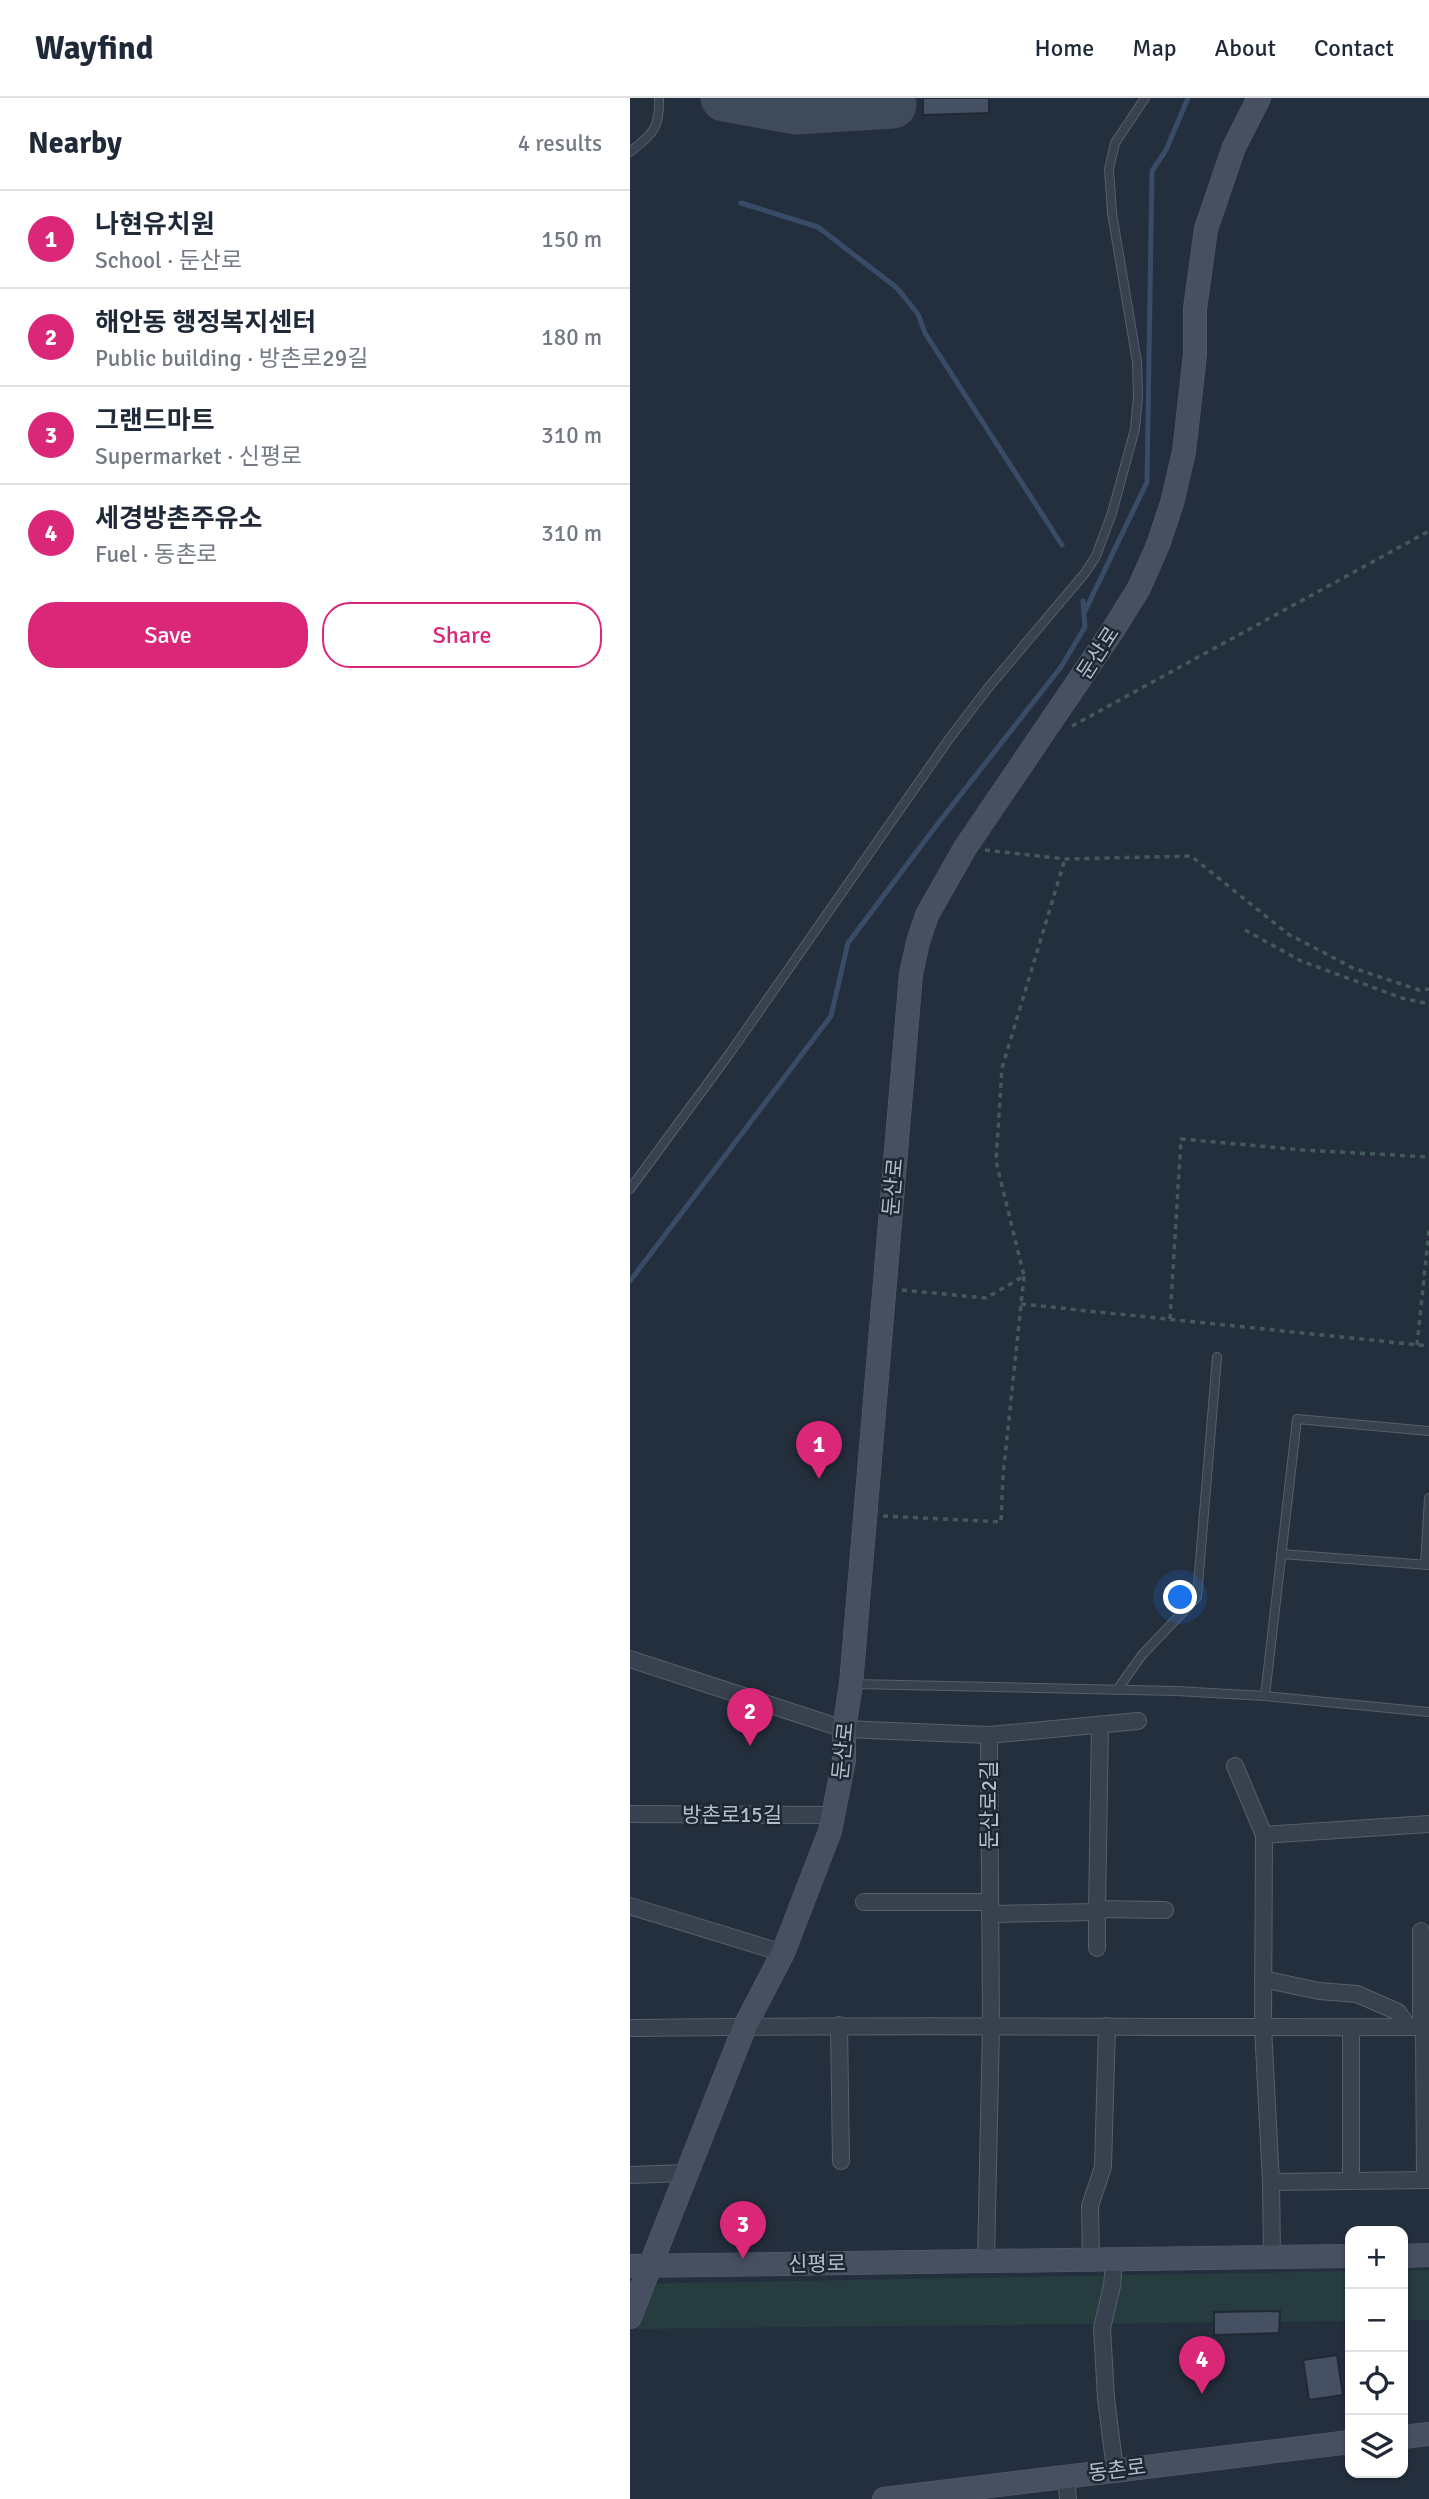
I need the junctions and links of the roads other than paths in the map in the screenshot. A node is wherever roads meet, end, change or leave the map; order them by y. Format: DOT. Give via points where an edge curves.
graph roads {
  1 [pos="659,98"];
  2 [pos="1145,98"];
  3 [pos="1259,98"];
  4 [pos="630,152"];
  5 [pos="630,1189"];
  6 [pos="1217,1357"];
  7 [pos="1429,1431"];
  8 [pos="1429,1498"];
  9 [pos="1281,1554"];
  10 [pos="1427,1565"];
  11 [pos="630,1659"];
  12 [pos="851,1684"];
  13 [pos="1117,1690"];
  14 [pos="1265,1696"];
  15 [pos="1429,1712"];
  16 [pos="1138,1721"];
  17 [pos="1100,1725"];
  18 [pos="844,1729"];
  19 [pos="989,1735"];
  20 [pos="1235,1766"];
  21 [pos="630,1814"];
  22 [pos="833,1815"];
  23 [pos="1429,1824"];
  24 [pos="1264,1835"];
  25 [pos="864,1902"];
  26 [pos="630,1906"];
  27 [pos="990,1908"];
  28 [pos="1165,1910"];
  29 [pos="1097,1911"];
  30 [pos="1421,1931"];
  31 [pos="1097,1948"];
  32 [pos="783,1953"];
  33 [pos="1263,1979"];
  34 [pos="839,2025"];
  35 [pos="991,2025"];
  36 [pos="745,2026"];
  37 [pos="1107,2026"];
  38 [pos="1420,2027"];
  39 [pos="630,2028"];
  40 [pos="1263,2028"];
  41 [pos="1350,2028"];
  42 [pos="841,2161"];
  43 [pos="686,2173"];
  44 [pos="630,2175"];
  45 [pos="1427,2180"];
  46 [pos="1351,2181"];
  47 [pos="1271,2182"];
  48 [pos="1429,2255"];
  49 [pos="1345,2256"];
  50 [pos="1408,2256"];
  51 [pos="1272,2257"];
  52 [pos="1091,2260"];
  53 [pos="1114,2260"];
  54 [pos="986,2261"];
  55 [pos="639,2266"];
  56 [pos="630,2318"];
  57 [pos="1429,2434"];
  58 [pos="1408,2436"];
  59 [pos="1345,2443"];
  60 [pos="1115,2470"];
  61 [pos="1067,2488"];
  62 [pos="884,2499"];
  1 -- 4 [label="lane" via="657,127"];
  2 -- 5 [label="lane" via="1111,156 1112,213 1137,362 1138,396 1126,465 1096,556 949,738"];
  3 -- 12 [label="street, 둔산로" via="1234,147 1206,229 1184,452 1158,545 1139,588 1082,678 965,848 927,915 918,942 911,974"];
  6 -- 13 [label="lane" via="1197,1597 1142,1655"];
  7 -- 9 [label="lane" via="1297,1419"];
  8 -- 10 [label="lane"];
  9 -- 10 [label="lane"];
  9 -- 14 [label="lane"];
  11 -- 18 [label="street"];
  12 -- 13 [label="lane"];
  12 -- 18 [label="street, 둔산로"];
  13 -- 14 [label="lane"];
  14 -- 15 [label="lane"];
  16 -- 17 [label="street, 둔산로2길"];
  17 -- 19 [label="street, 둔산로2길"];
  17 -- 29 [label="street"];
  18 -- 19 [label="street"];
  18 -- 22 [label="street, 둔산로" via="844,1760"];
  19 -- 27 [label="street, 둔산로2길"];
  20 -- 24 [label="street"];
  21 -- 22 [label="street, 방촌로15길"];
  22 -- 32 [label="street, 둔산로"];
  23 -- 24 [label="street"];
  24 -- 33 [label="street"];
  25 -- 27 [label="street"];
  26 -- 32 [label="street"];
  27 -- 29 [label="street"];
  27 -- 35 [label="street, 둔산로2길"];
  28 -- 29 [label="street"];
  29 -- 31 [label="street"];
  30 -- 38 [label="street"];
  32 -- 36 [label="street, 둔산로"];
  33 -- 38 [label="street" via="1357,1994"];
  33 -- 40 [label="street"];
  34 -- 35 [label="street"];
  34 -- 36 [label="street"];
  34 -- 42 [label="street"];
  35 -- 37 [label="street"];
  35 -- 54 [label="street, 둔산로2길"];
  36 -- 39 [label="street"];
  36 -- 43 [label="street, 둔산로"];
  37 -- 40 [label="street"];
  37 -- 52 [label="street" via="1103,2167 1090,2206"];
  38 -- 41 [label="street"];
  38 -- 45 [label="street"];
  40 -- 41 [label="street"];
  40 -- 47 [label="street"];
  41 -- 46 [label="street"];
  43 -- 44 [label="street"];
  43 -- 55 [label="street, 둔산로"];
  45 -- 46 [label="street"];
  46 -- 47 [label="street"];
  47 -- 51 [label="street"];
  48 -- 50 [label="street"];
  49 -- 51 [label="street, 신평로"];
  51 -- 53 [label="street, 신평로"];
  52 -- 53 [label="street, 신평로"];
  52 -- 54 [label="street, 신평로"];
  53 -- 60 [label="street" via="1102,2328"];
  54 -- 55 [label="street, 신평로"];
  55 -- 56 [label="street, 둔산로"];
  57 -- 58 [label="street"];
  59 -- 60 [label="street, 동촌로"];
  60 -- 61 [label="street, 동촌로"];
  61 -- 62 [label="street, 동촌로"];
}
